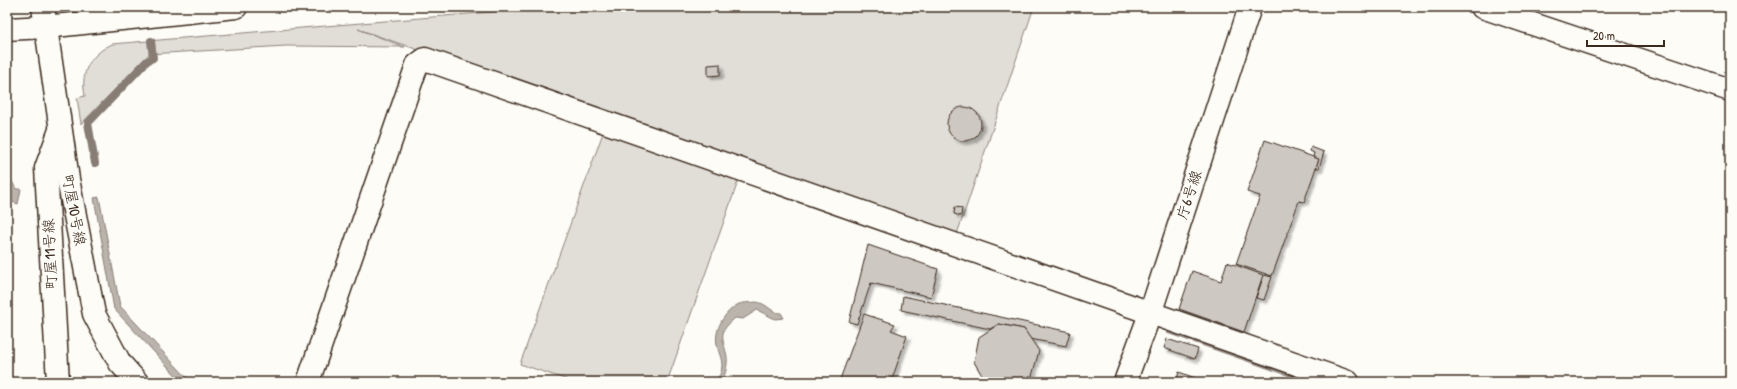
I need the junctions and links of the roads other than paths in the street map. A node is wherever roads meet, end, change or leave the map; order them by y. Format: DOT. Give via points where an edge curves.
graph roads {
  1 [pos="236,7"];
  2 [pos="1250,7"];
  3 [pos="1482,7"];
  4 [pos="44,17"];
  5 [pos="7,29"];
  6 [pos="1730,90"];
  7 [pos="60,128"];
  8 [pos="1150,314"];
  9 [pos="58,382"];
  10 [pos="137,382"];
  11 [pos="308,382"];
  12 [pos="1125,382"];
  13 [pos="1348,382"];
  1 -- 4 [label="street"];
  2 -- 8 [label="street, 庁6号線"];
  3 -- 6 [label="street"];
  4 -- 5 [label="street"];
  4 -- 7 [label="street, 町屋10号線"];
  7 -- 9 [label="street, 町屋11号線" via="46,168"];
  7 -- 10 [label="street, 町屋10号線" via="94,314 120,363"];
  8 -- 11 [label="street" via="426,58 417,65"];
  8 -- 12 [label="street, 庁6号線"];
  8 -- 13 [label="street"];
}
